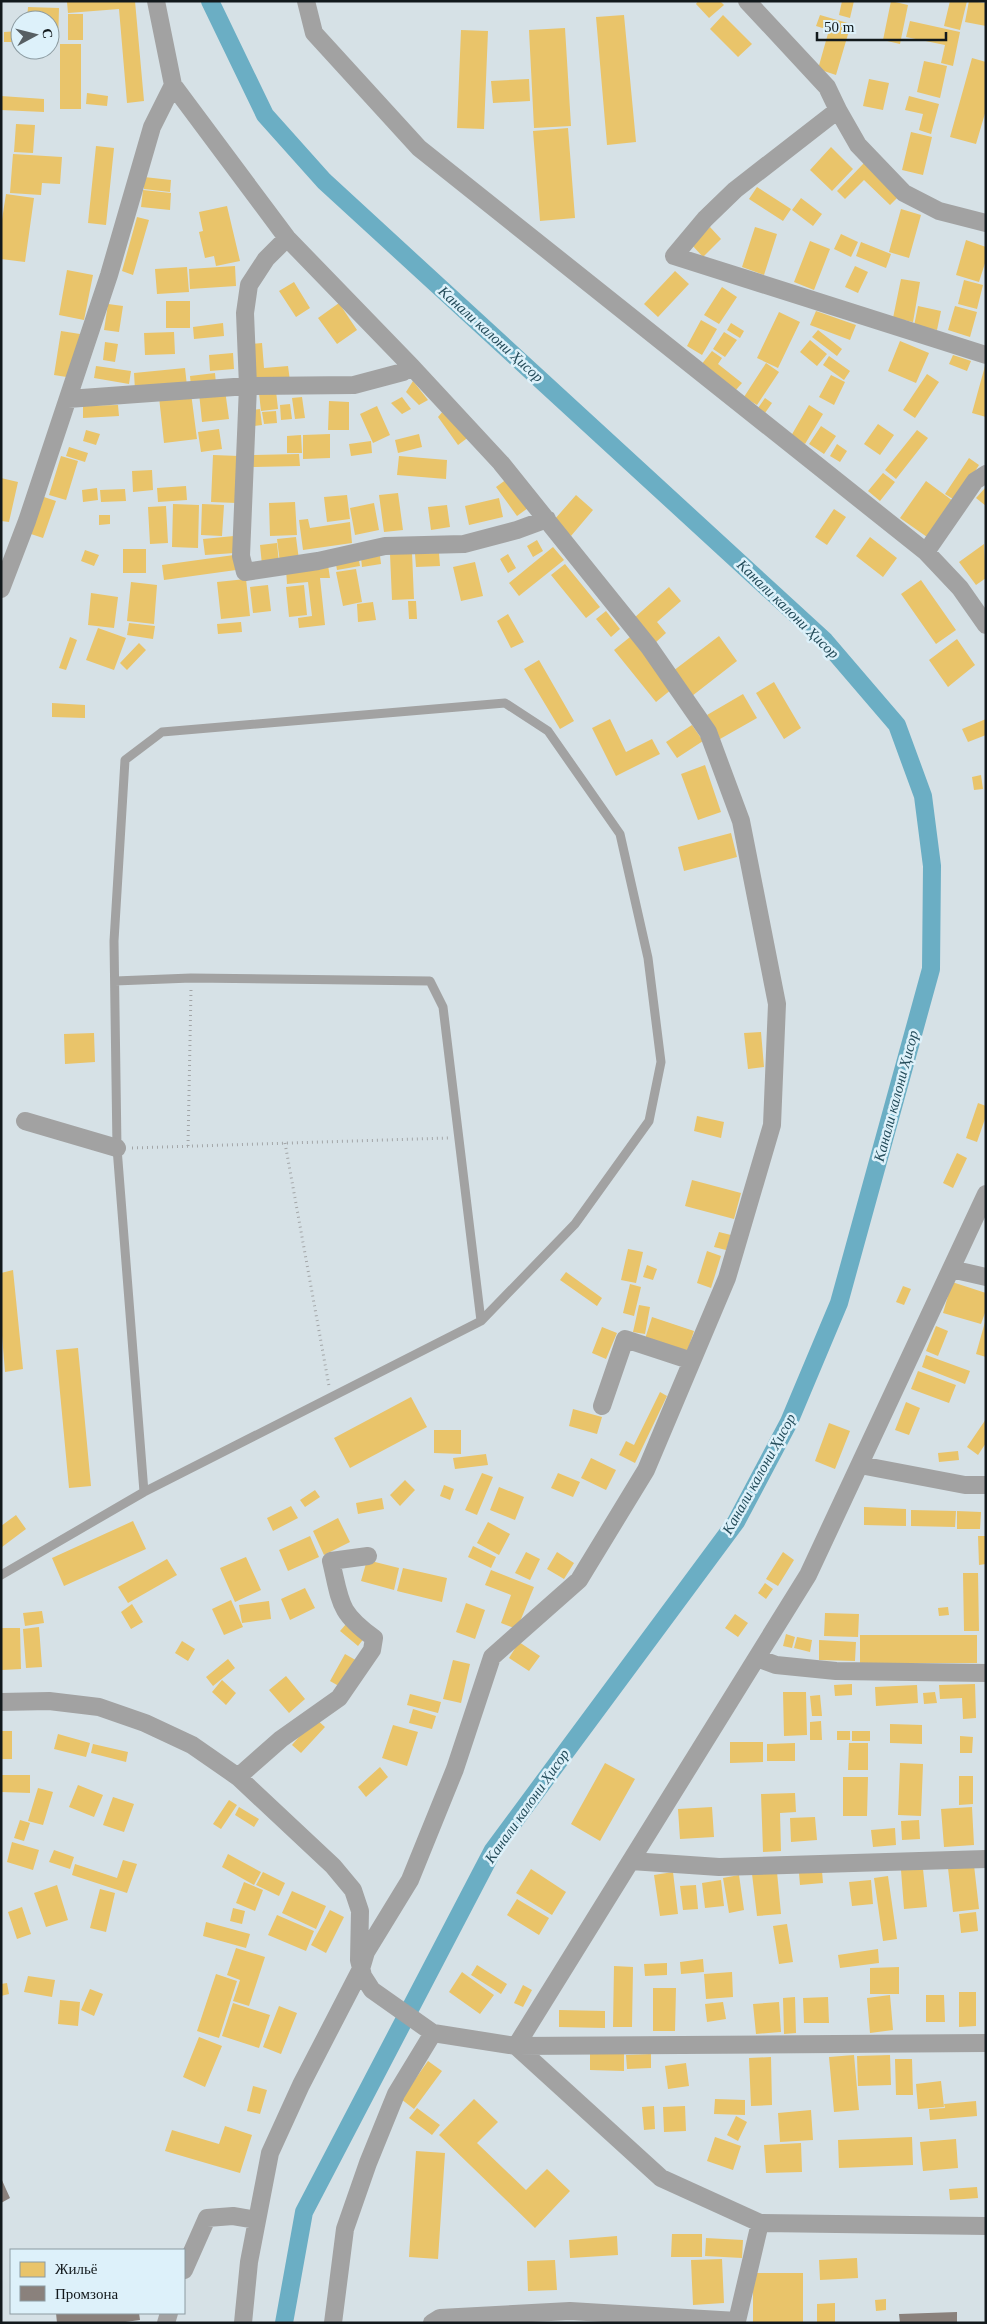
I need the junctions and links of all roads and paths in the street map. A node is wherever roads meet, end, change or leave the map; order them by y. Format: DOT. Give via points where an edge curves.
graph roads {
  1 [pos="156,1"];
  2 [pos="306,1"];
  3 [pos="748,1"];
  4 [pos="173,84"];
  5 [pos="838,110"];
  6 [pos="986,223"];
  7 [pos="287,238"];
  8 [pos="986,355"];
  9 [pos="411,366"];
  10 [pos="248,386"];
  11 [pos="68,399"];
  12 [pos="986,474"];
  13 [pos="547,519"];
  14 [pos="926,552"];
  15 [pos="1,589"];
  16 [pos="986,624"];
  17 [pos="191,978"];
  18 [pos="114,981"];
  19 [pos="25,1121"];
  20 [pos="459,1138"];
  21 [pos="285,1143"];
  22 [pos="188,1146"];
  23 [pos="117,1148"];
  24 [pos="986,1194"];
  25 [pos="951,1269"];
  26 [pos="986,1278"];
  27 [pos="481,1321"];
  28 [pos="692,1361"];
  29 [pos="331,1397"];
  30 [pos="602,1406"];
  31 [pos="860,1465"];
  32 [pos="986,1485"];
  33 [pos="144,1492"];
  34 [pos="368,1556"];
  35 [pos="1,1576"];
  36 [pos="757,1658"];
  37 [pos="986,1673"];
  38 [pos="1,1702"];
  39 [pos="238,1777"];
  40 [pos="986,1859"];
  41 [pos="631,1861"];
  42 [pos="361,1969"];
  43 [pos="426,2029"];
  44 [pos="986,2043"];
  45 [pos="516,2046"];
  46 [pos="257,2220"];
  47 [pos="760,2223"];
  48 [pos="986,2226"];
  49 [pos="185,2268"];
  50 [pos="243,2323"];
  51 [pos="333,2323"];
  52 [pos="432,2323"];
  1 -- 4 [label="street"];
  2 -- 14 [label="street" via="314,33 419,148"];
  3 -- 5 [label="street" via="827,87"];
  4 -- 7 [label="street"];
  4 -- 11 [label="street" via="152,127"];
  5 -- 6 [label="street" via="858,145 904,193 939,211"];
  5 -- 8 [label="street" via="735,190 674,256"];
  7 -- 9 [label="street"];
  7 -- 10 [label="street" via="266,259 249,285 245,313"];
  9 -- 10 [label="street" via="403,372 354,385"];
  9 -- 13 [label="street" via="501,463"];
  10 -- 11 [label="street"];
  10 -- 13 [label="street" via="241,556 245,572 318,561 385,546 464,544"];
  11 -- 15 [label="street"];
  12 -- 14 [label="street" via="975,481"];
  13 -- 28 [label="street" via="649,646 708,732 741,821 777,1004 772,1125 727,1278"];
  14 -- 16 [label="street" via="960,588"];
  17 -- 18 [label="lane"];
  17 -- 20 [label="lane" via="430,981 443,1008"];
  17 -- 22 [label="path"];
  18 -- 23 [label="lane"];
  18 -- 27 [label="lane" via="126,760 162,732 506,703 548,731 620,834 648,958 661,1062 649,1121 576,1224"];
  19 -- 23 [label="street"];
  20 -- 21 [label="path"];
  20 -- 27 [label="lane"];
  21 -- 22 [label="path"];
  21 -- 29 [label="path"];
  22 -- 23 [label="path"];
  23 -- 33 [label="lane"];
  24 -- 25 [label="street"];
  25 -- 26 [label="street"];
  25 -- 31 [label="street"];
  27 -- 29 [label="lane"];
  28 -- 30 [label="street" via="625,1339"];
  28 -- 42 [label="street" via="646,1470 579,1580 492,1657 455,1769 410,1880 366,1952"];
  29 -- 33 [label="lane"];
  31 -- 32 [label="street" via="965,1485"];
  31 -- 36 [label="street" via="808,1575"];
  33 -- 35 [label="lane"];
  34 -- 39 [label="street" via="330,1562 343,1610 353,1623 374,1638 372,1650 339,1698 281,1739"];
  36 -- 37 [label="street" via="776,1665 836,1672"];
  36 -- 41 [label="street"];
  38 -- 39 [label="street" via="49,1701 99,1707 145,1723 192,1745"];
  39 -- 42 [label="street" via="333,1866 353,1890 360,1911"];
  40 -- 41 [label="street" via="719,1867"];
  41 -- 45 [label="street"];
  42 -- 43 [label="street" via="372,1990"];
  42 -- 46 [label="street" via="270,2153"];
  43 -- 45 [label="street"];
  43 -- 51 [label="street" via="368,2163 345,2229"];
  44 -- 45 [label="street"];
  45 -- 47 [label="street" via="661,2178"];
  46 -- 49 [label="street" via="233,2216 207,2218"];
  46 -- 50 [label="street"];
  47 -- 48 [label="street"];
  47 -- 52 [label="street" via="737,2321 570,2311 440,2318"];
}
